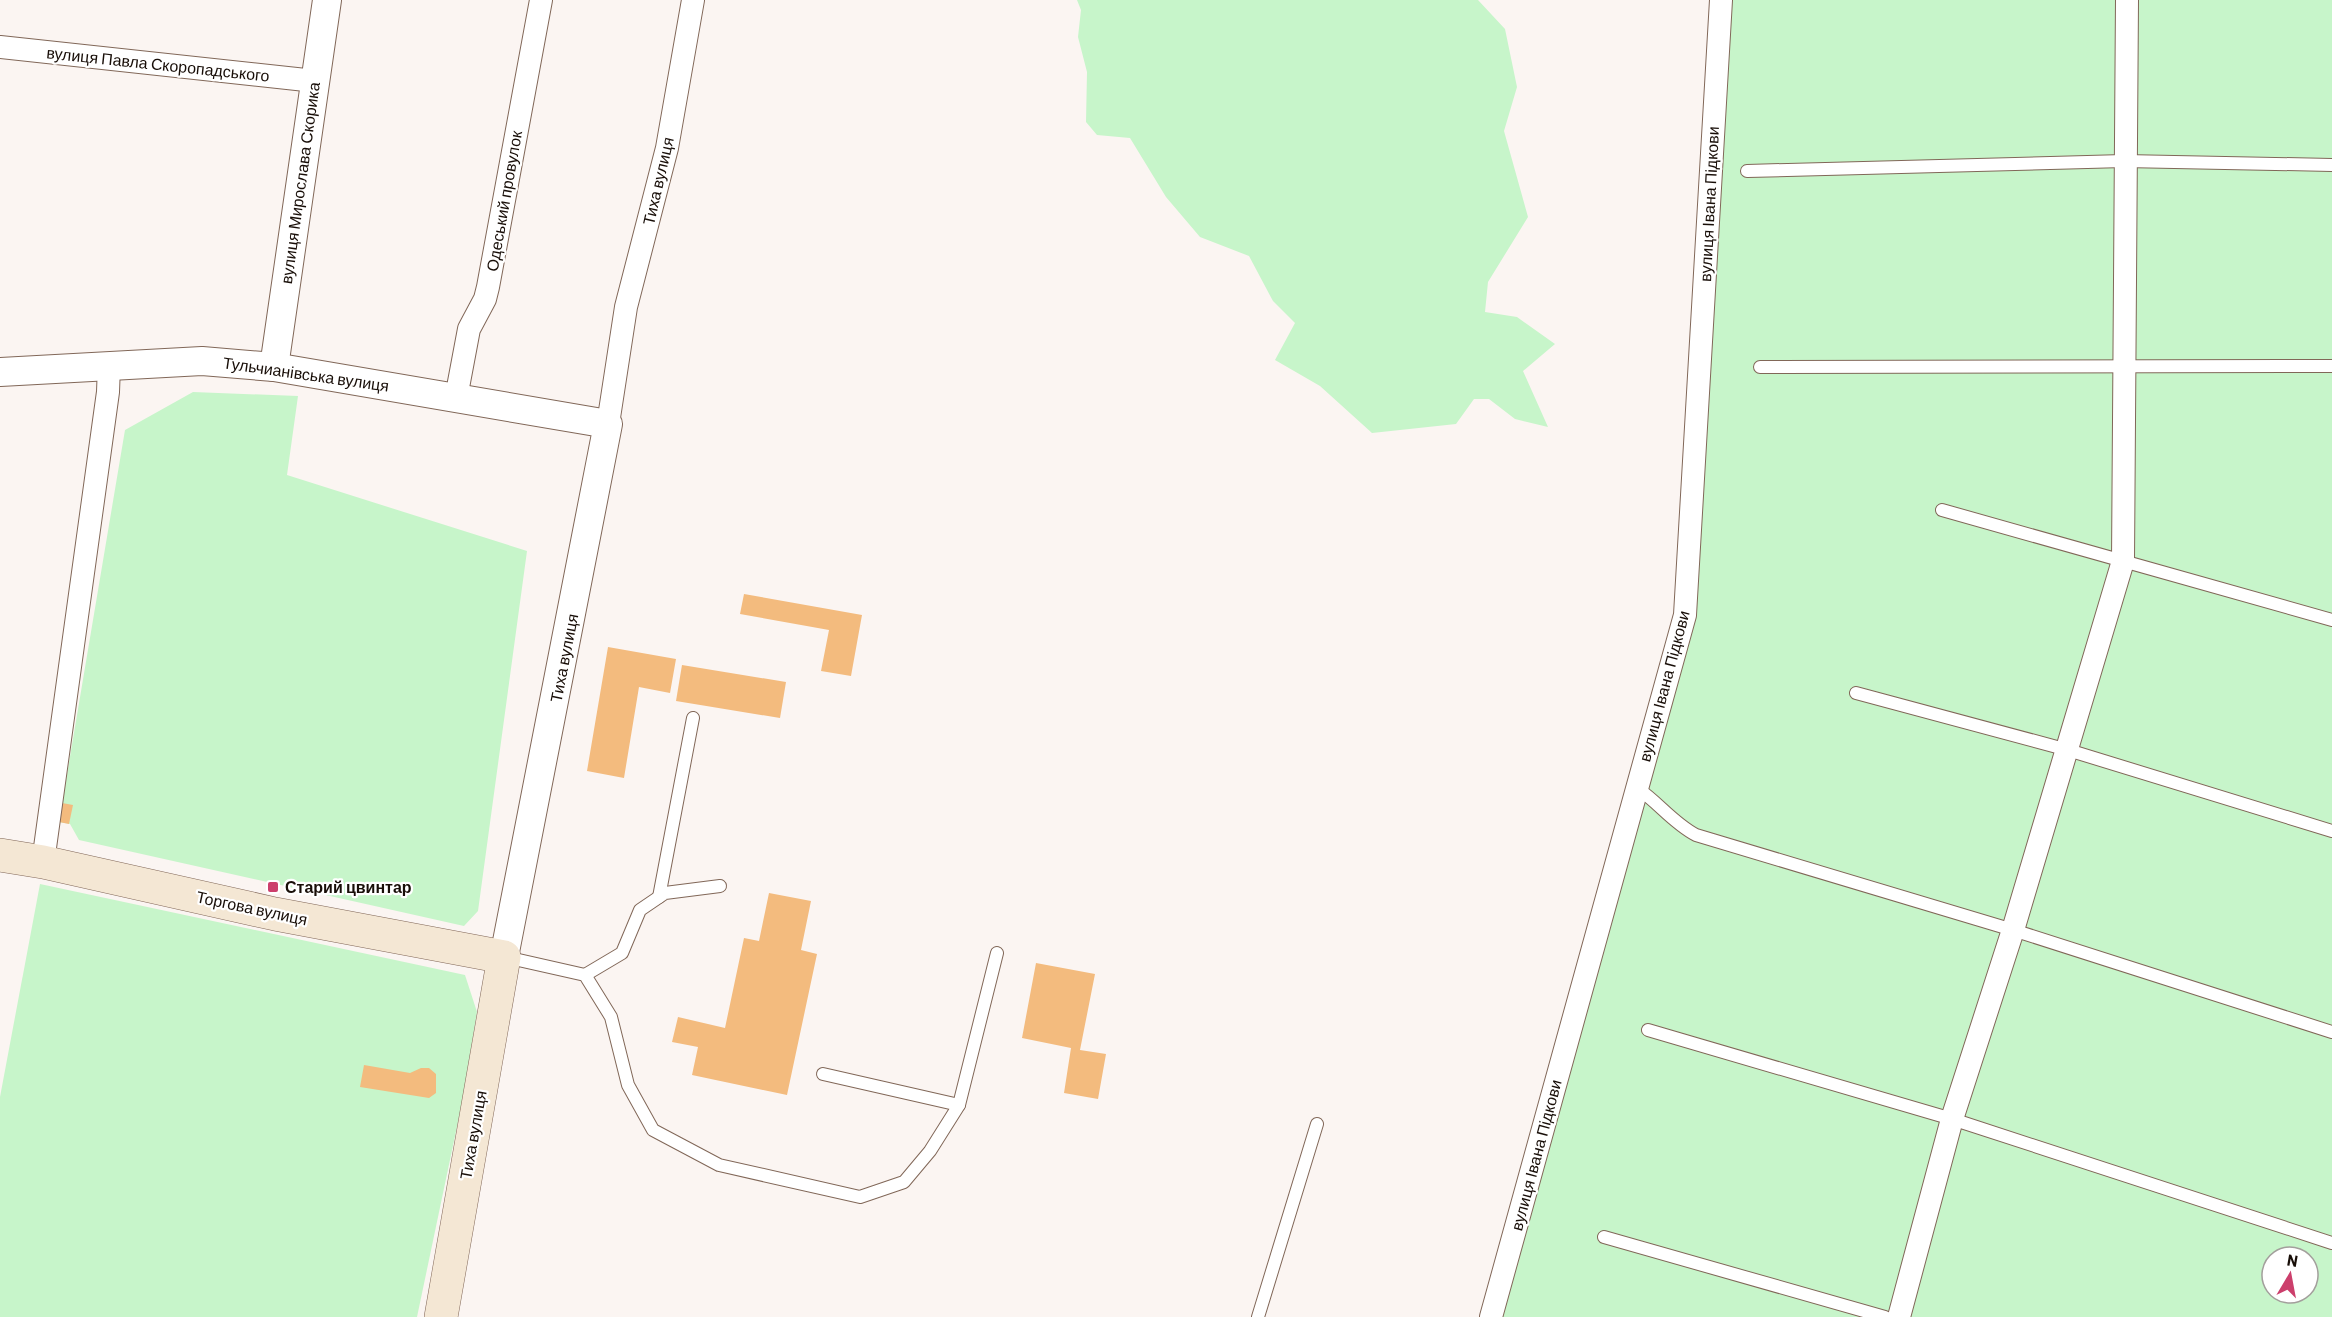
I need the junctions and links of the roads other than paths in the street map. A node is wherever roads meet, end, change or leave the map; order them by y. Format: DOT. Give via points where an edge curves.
graph roads {
  1 [pos="327,0"];
  2 [pos="541,0"];
  3 [pos="693,0"];
  4 [pos="1721,0"];
  5 [pos="2127,0"];
  6 [pos="0,47"];
  7 [pos="315,81"];
  8 [pos="2124,161"];
  9 [pos="2332,165"];
  10 [pos="1747,171"];
  11 [pos="109,365"];
  12 [pos="2332,366"];
  13 [pos="274,367"];
  14 [pos="1760,367"];
  15 [pos="2125,367"];
  16 [pos="0,372"];
  17 [pos="456,398"];
  18 [pos="608,424"];
  19 [pos="1942,510"];
  20 [pos="2123,561"];
  21 [pos="2332,620"];
  22 [pos="1856,693"];
  23 [pos="693,718"];
  24 [pos="2068,750"];
  25 [pos="1636,788"];
  26 [pos="2332,831"];
  27 [pos="0,855"];
  28 [pos="43,862"];
  29 [pos="720,886"];
  30 [pos="659,897"];
  31 [pos="2013,930"];
  32 [pos="997,953"];
  33 [pos="504,957"];
  34 [pos="585,975"];
  35 [pos="1648,1030"];
  36 [pos="2332,1032"];
  37 [pos="823,1074"];
  38 [pos="959,1105"];
  39 [pos="1952,1119"];
  40 [pos="1317,1124"];
  41 [pos="1604,1237"];
  42 [pos="2332,1243"];
  43 [pos="441,1317"];
  44 [pos="1258,1317"];
  45 [pos="1491,1317"];
  46 [pos="1885,1317"];
  47 [pos="1899,1317"];
  1 -- 7 [label="street, вулиця Мирослава Скорика"];
  2 -- 17 [label="street, Одеський провулок" via="488,287 469,329"];
  3 -- 18 [label="street, Тиха вулиця" via="667,148 627,307"];
  4 -- 25 [label="street, вулиця Івана Підкови" via="1685,615"];
  5 -- 8 [label="street"];
  6 -- 7 [label="street, вулиця Павла Скоропадського"];
  7 -- 13 [label="street, вулиця Мирослава Скорика"];
  8 -- 9 [label="lane"];
  8 -- 10 [label="lane"];
  8 -- 15 [label="street"];
  11 -- 13 [label="street, Тульчианівська вулиця" via="226,361"];
  11 -- 16 [label="street, Тульчианівська вулиця"];
  11 -- 28 [label="street"];
  12 -- 15 [label="lane"];
  13 -- 17 [label="street, Тульчианівська вулиця"];
  14 -- 15 [label="lane"];
  15 -- 20 [label="street"];
  17 -- 18 [label="street, Тульчианівська вулиця"];
  18 -- 33 [label="street, Тиха вулиця"];
  19 -- 20 [label="lane"];
  20 -- 21 [label="lane"];
  20 -- 24 [label="street"];
  22 -- 24 [label="lane"];
  23 -- 30 [label="lane"];
  24 -- 26 [label="lane"];
  24 -- 31 [label="street"];
  25 -- 31 [label="lane" via="1677,825 1696,835"];
  25 -- 45 [label="street, вулиця Івана Підкови"];
  27 -- 28 [label="main road, Торгова вулиця"];
  28 -- 33 [label="main road, Торгова вулиця" via="275,914"];
  29 -- 30 [label="lane" via="664,893"];
  30 -- 34 [label="lane" via="640,910 622,952"];
  31 -- 36 [label="lane"];
  31 -- 39 [label="street"];
  32 -- 38 [label="lane"];
  33 -- 34 [label="lane"];
  33 -- 43 [label="main road, Тиха вулиця"];
  34 -- 38 [label="lane" via="611,1017 628,1084 653,1130 719,1165 860,1197 904,1182 930,1151"];
  35 -- 39 [label="lane"];
  37 -- 38 [label="lane"];
  39 -- 42 [label="lane"];
  39 -- 47 [label="street"];
  40 -- 44 [label="lane"];
  41 -- 46 [label="lane"];
}
